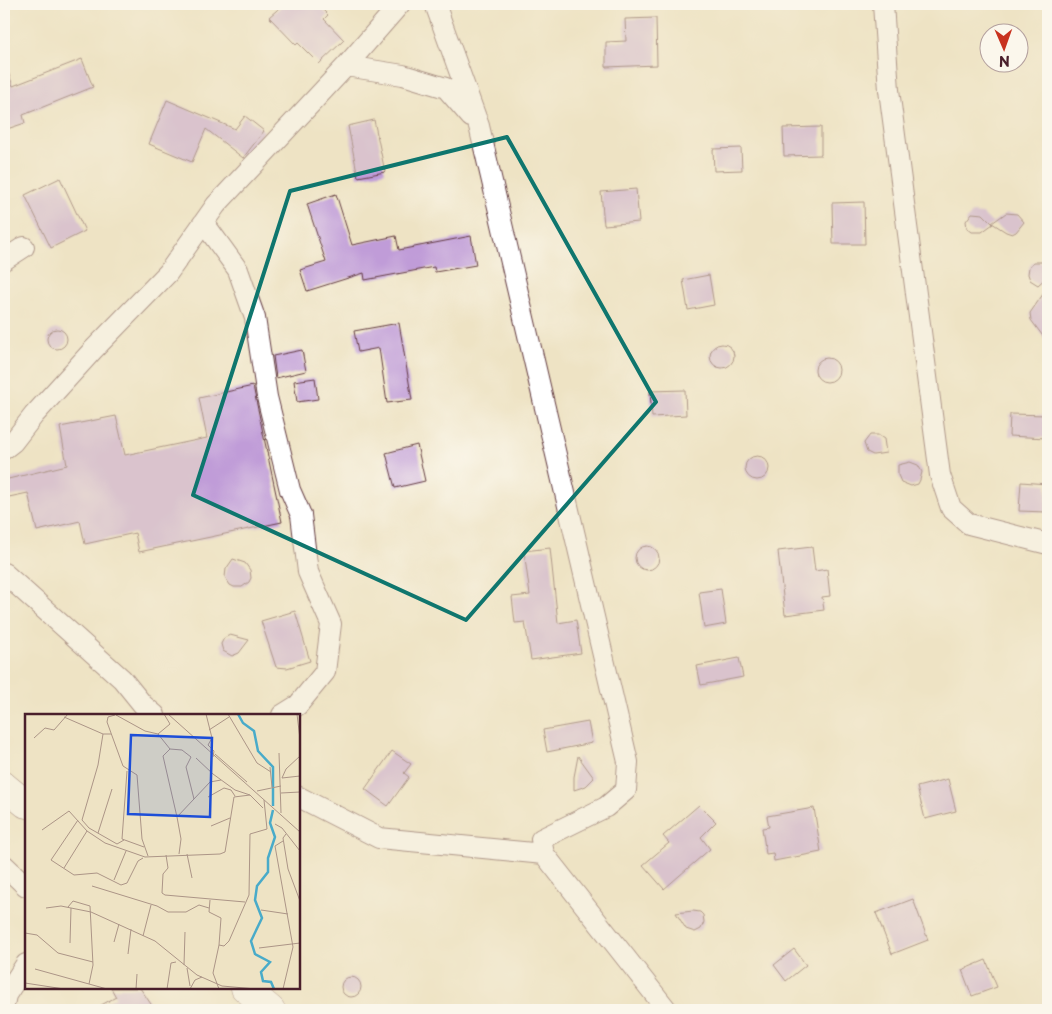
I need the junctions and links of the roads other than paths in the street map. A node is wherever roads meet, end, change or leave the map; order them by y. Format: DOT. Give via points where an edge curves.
graph roads {
  1 [pos="400,4"];
  2 [pos="435,4"];
  3 [pos="883,4"];
  4 [pos="346,66"];
  5 [pos="479,126"];
  6 [pos="204,223"];
  7 [pos="24,247"];
  8 [pos="4,260"];
  9 [pos="4,449"];
  10 [pos="1048,544"];
  11 [pos="4,573"];
  12 [pos="154,714"];
  13 [pos="284,714"];
  14 [pos="4,786"];
  15 [pos="300,798"];
  16 [pos="25,803"];
  17 [pos="544,854"];
  18 [pos="4,865"];
  19 [pos="25,885"];
  20 [pos="25,966"];
  21 [pos="246,989"];
  22 [pos="4,1005"];
  23 [pos="270,1010"];
  24 [pos="667,1010"];
  1 -- 4 [label="street"];
  2 -- 5 [label="street"];
  3 -- 10 [label="street" via="889,90 940,475 952,508 969,524"];
  4 -- 5 [label="street" via="403,75 446,88"];
  4 -- 6 [label="street" via="216,205"];
  5 -- 17 [label="street" via="628,762 626,790 606,807 541,839"];
  6 -- 9 [label="street" via="168,273"];
  6 -- 13 [label="street" via="238,270 255,318 267,397 290,490 301,515 308,572 330,624 325,672 298,705"];
  7 -- 8 [label="street"];
  11 -- 12 [label="street" via="122,678"];
  14 -- 16 [label="main road"];
  15 -- 17 [label="street" via="380,838"];
  17 -- 24 [label="street"];
  18 -- 19 [label="street"];
  20 -- 22 [label="street" via="6,995"];
  21 -- 23 [label="main road"];
}
